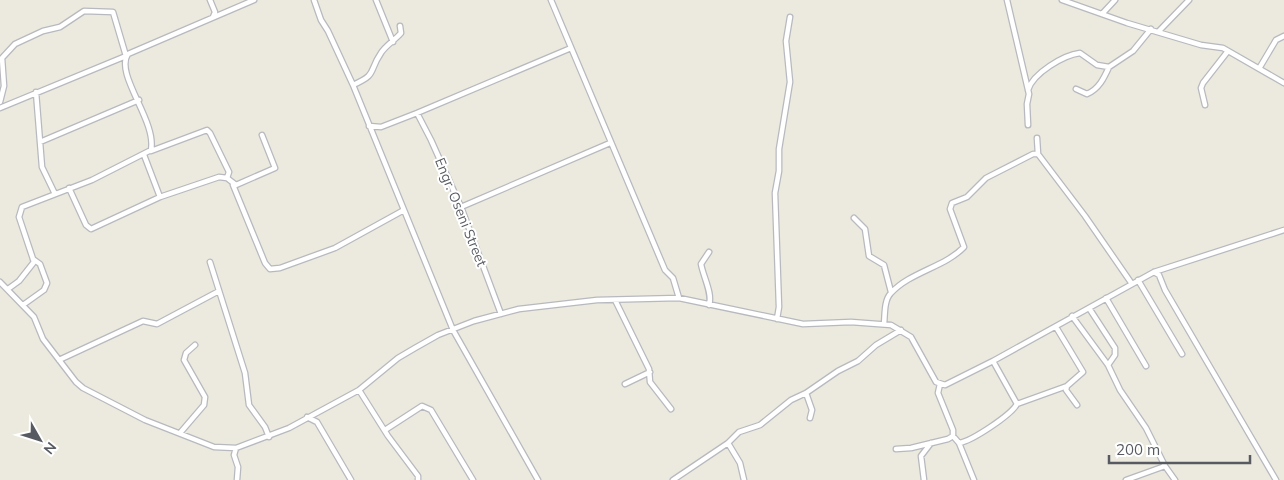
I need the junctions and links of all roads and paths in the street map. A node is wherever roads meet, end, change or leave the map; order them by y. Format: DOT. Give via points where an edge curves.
graph roads {
  1 [pos="210,0"];
  2 [pos="254,0"];
  3 [pos="314,0"];
  4 [pos="376,0"];
  5 [pos="551,0"];
  6 [pos="1007,0"];
  7 [pos="1062,0"];
  8 [pos="1114,0"];
  9 [pos="1189,0"];
  10 [pos="1102,14"];
  11 [pos="213,17"];
  12 [pos="790,17"];
  13 [pos="400,26"];
  14 [pos="1151,29"];
  15 [pos="1159,31"];
  16 [pos="1284,36"];
  17 [pos="393,42"];
  18 [pos="571,48"];
  19 [pos="1228,51"];
  20 [pos="126,56"];
  21 [pos="1109,67"];
  22 [pos="1260,67"];
  23 [pos="1284,83"];
  24 [pos="352,85"];
  25 [pos="1076,89"];
  26 [pos="1028,90"];
  27 [pos="36,92"];
  28 [pos="138,100"];
  29 [pos="0,102"];
  30 [pos="1204,105"];
  31 [pos="0,108"];
  32 [pos="417,113"];
  33 [pos="1028,125"];
  34 [pos="369,126"];
  35 [pos="262,135"];
  36 [pos="1037,138"];
  37 [pos="40,142"];
  38 [pos="610,142"];
  39 [pos="149,152"];
  40 [pos="1038,154"];
  41 [pos="144,155"];
  42 [pos="227,178"];
  43 [pos="233,185"];
  44 [pos="69,188"];
  45 [pos="55,194"];
  46 [pos="160,197"];
  47 [pos="461,207"];
  48 [pos="404,210"];
  49 [pos="854,218"];
  50 [pos="1284,230"];
  51 [pos="709,252"];
  52 [pos="33,259"];
  53 [pos="210,262"];
  54 [pos="1162,269"];
  55 [pos="1154,272"];
  56 [pos="1159,275"];
  57 [pos="1138,280"];
  58 [pos="0,282"];
  59 [pos="1132,284"];
  60 [pos="8,289"];
  61 [pos="219,291"];
  62 [pos="891,292"];
  63 [pos="679,298"];
  64 [pos="1106,298"];
  65 [pos="615,300"];
  66 [pos="709,305"];
  67 [pos="23,306"];
  68 [pos="1089,308"];
  69 [pos="501,314"];
  70 [pos="1072,316"];
  71 [pos="778,319"];
  72 [pos="884,324"];
  73 [pos="1056,327"];
  74 [pos="453,330"];
  75 [pos="901,330"];
  76 [pos="196,345"];
  77 [pos="1182,354"];
  78 [pos="59,360"];
  79 [pos="993,361"];
  80 [pos="1108,365"];
  81 [pos="1146,366"];
  82 [pos="650,372"];
  83 [pos="625,384"];
  84 [pos="940,384"];
  85 [pos="1067,386"];
  86 [pos="359,390"];
  87 [pos="806,393"];
  88 [pos="1017,404"];
  89 [pos="1076,405"];
  90 [pos="671,409"];
  91 [pos="307,417"];
  92 [pos="810,418"];
  93 [pos="384,430"];
  94 [pos="180,433"];
  95 [pos="269,436"];
  96 [pos="953,436"];
  97 [pos="932,442"];
  98 [pos="728,443"];
  99 [pos="959,443"];
  100 [pos="236,448"];
  101 [pos="896,449"];
  102 [pos="1165,466"];
  103 [pos="237,480"];
  104 [pos="351,480"];
  105 [pos="418,480"];
  106 [pos="473,480"];
  107 [pos="538,480"];
  108 [pos="673,480"];
  109 [pos="744,480"];
  110 [pos="924,480"];
  111 [pos="974,480"];
  112 [pos="1126,480"];
  113 [pos="1175,480"];
  114 [pos="1276,480"];
  1 -- 11 [label="street" via="215,12"];
  2 -- 11 [label="street"];
  3 -- 24 [label="street"];
  4 -- 17 [label="street"];
  5 -- 18 [label="street"];
  6 -- 26 [label="street"];
  7 -- 10 [label="street"];
  8 -- 10 [label="street"];
  9 -- 15 [label="street"];
  10 -- 14 [label="street"];
  11 -- 20 [label="street" via="131,51"];
  12 -- 71 [label="street" via="786,41 790,82 775,193"];
  13 -- 17 [label="street" via="401,33"];
  14 -- 15 [label="street"];
  14 -- 21 [label="street" via="1133,51"];
  15 -- 19 [label="street"];
  16 -- 22 [label="street" via="1276,40"];
  17 -- 24 [label="street" via="382,51 373,73"];
  18 -- 32 [label="street"];
  18 -- 38 [label="street"];
  19 -- 22 [label="street"];
  19 -- 30 [label="street" via="1203,83"];
  20 -- 27 [label="street"];
  20 -- 28 [label="street" via="128,80"];
  20 -- 29 [label="street" via="113,12 84,10 60,28 43,31 15,44 2,58 4,86"];
  21 -- 25 [label="street" via="1104,79 1092,92 1087,94"];
  21 -- 26 [label="street" via="1097,64 1080,53 1073,54 1041,71"];
  22 -- 23 [label="street"];
  24 -- 34 [label="street"];
  26 -- 33 [label="street"];
  27 -- 31 [label="street"];
  27 -- 37 [label="street"];
  28 -- 37 [label="street"];
  28 -- 39 [label="street" via="150,132 152,146"];
  32 -- 34 [label="street" via="380,127"];
  32 -- 47 [label="street, Engr. Oseni Street"];
  34 -- 48 [label="street"];
  35 -- 43 [label="street" via="275,168"];
  36 -- 40 [label="street"];
  37 -- 45 [label="street" via="42,167"];
  38 -- 47 [label="street"];
  38 -- 63 [label="street" via="662,264 673,278"];
  39 -- 41 [label="street"];
  39 -- 42 [label="street" via="207,130 229,172"];
  40 -- 59 [label="street"];
  40 -- 62 [label="street" via="986,178 966,197 952,203 950,209 964,247"];
  41 -- 44 [label="street"];
  41 -- 46 [label="street"];
  42 -- 43 [label="street"];
  42 -- 46 [label="street" via="219,177"];
  43 -- 48 [label="street" via="270,269 335,248"];
  44 -- 45 [label="street"];
  44 -- 46 [label="street" via="86,225 92,229"];
  45 -- 52 [label="street" via="22,207 19,213"];
  47 -- 69 [label="street, Engr. Oseni Street"];
  48 -- 74 [label="street"];
  49 -- 62 [label="street" via="865,229 870,256 884,265"];
  50 -- 54 [label="street"];
  51 -- 66 [label="street" via="701,264 710,296"];
  52 -- 60 [label="street" via="32,268"];
  52 -- 67 [label="street" via="40,264 47,283 44,290"];
  53 -- 61 [label="street"];
  54 -- 55 [label="street"];
  54 -- 56 [label="street"];
  55 -- 56 [label="street"];
  55 -- 57 [label="street"];
  56 -- 114 [label="street"];
  57 -- 59 [label="street"];
  57 -- 77 [label="street"];
  58 -- 60 [label="street"];
  59 -- 64 [label="street"];
  60 -- 67 [label="street"];
  61 -- 78 [label="street" via="157,324 143,321"];
  61 -- 95 [label="street" via="245,373 249,405"];
  62 -- 72 [label="street"];
  63 -- 65 [label="street"];
  63 -- 66 [label="street"];
  64 -- 68 [label="street"];
  64 -- 81 [label="street"];
  65 -- 69 [label="street" via="541,306"];
  65 -- 82 [label="street"];
  66 -- 71 [label="street"];
  67 -- 78 [label="street" via="34,317 43,339"];
  68 -- 70 [label="street"];
  68 -- 80 [label="street" via="1115,348 1115,355"];
  69 -- 74 [label="street"];
  70 -- 73 [label="street"];
  70 -- 80 [label="street"];
  71 -- 72 [label="street" via="803,324"];
  72 -- 75 [label="street"];
  73 -- 79 [label="street"];
  73 -- 85 [label="street" via="1083,372"];
  74 -- 86 [label="street" via="398,358"];
  74 -- 107 [label="street"];
  75 -- 84 [label="street" via="911,336"];
  75 -- 87 [label="street"];
  76 -- 94 [label="street" via="186,353 184,360 205,397 204,405"];
  78 -- 94 [label="street" via="84,388 145,420"];
  79 -- 84 [label="street" via="953,383"];
  79 -- 88 [label="street"];
  80 -- 102 [label="street"];
  82 -- 83 [label="street"];
  82 -- 90 [label="street" via="650,382"];
  84 -- 96 [label="street" via="938,393"];
  85 -- 88 [label="street"];
  85 -- 89 [label="street" via="1066,390"];
  86 -- 91 [label="street"];
  86 -- 93 [label="street"];
  87 -- 92 [label="street" via="812,410"];
  87 -- 98 [label="street" via="791,400 760,425 739,432"];
  88 -- 99 [label="street" via="978,437"];
  91 -- 95 [label="street"];
  91 -- 104 [label="street" via="317,422"];
  93 -- 105 [label="street"];
  93 -- 106 [label="street" via="422,406 431,410"];
  94 -- 100 [label="street" via="214,447"];
  95 -- 100 [label="street"];
  96 -- 97 [label="street"];
  96 -- 99 [label="street"];
  97 -- 101 [label="street"];
  97 -- 110 [label="street" via="921,456"];
  98 -- 108 [label="street"];
  98 -- 109 [label="street" via="740,463"];
  99 -- 111 [label="street"];
  100 -- 103 [label="street"];
  102 -- 112 [label="street"];
  102 -- 113 [label="street"];
}
